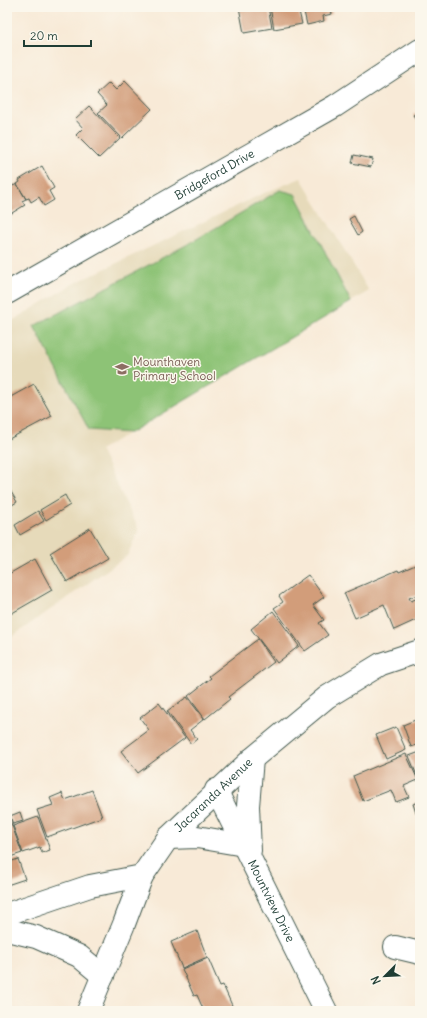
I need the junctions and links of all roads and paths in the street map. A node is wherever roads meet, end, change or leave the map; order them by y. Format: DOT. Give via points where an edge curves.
graph roads {
  1 [pos="420,50"];
  2 [pos="7,294"];
  3 [pos="420,652"];
  4 [pos="252,759"];
  5 [pos="216,790"];
  6 [pos="168,838"];
  7 [pos="247,852"];
  8 [pos="142,876"];
  9 [pos="7,914"];
  10 [pos="7,930"];
  11 [pos="395,947"];
  12 [pos="420,953"];
  13 [pos="103,976"];
  14 [pos="88,1011"];
  15 [pos="326,1011"];
  1 -- 2 [label="street, Bridgeford Drive" via="335,106"];
  3 -- 4 [label="street, Jacaranda Avenue" via="382,664 327,697"];
  4 -- 5 [label="street, Jacaranda Avenue"];
  4 -- 7 [label="street"];
  5 -- 6 [label="street, Jacaranda Avenue"];
  5 -- 7 [label="street, Mountview Drive"];
  6 -- 7 [label="street" via="197,837"];
  6 -- 8 [label="street, Jacaranda Avenue"];
  7 -- 15 [label="street, Mountview Drive"];
  8 -- 9 [label="street" via="90,886"];
  8 -- 13 [label="street, Jacaranda Avenue"];
  10 -- 13 [label="street" via="36,937 79,956"];
  11 -- 12 [label="street"];
  13 -- 14 [label="street, Jacaranda Avenue"];
}
